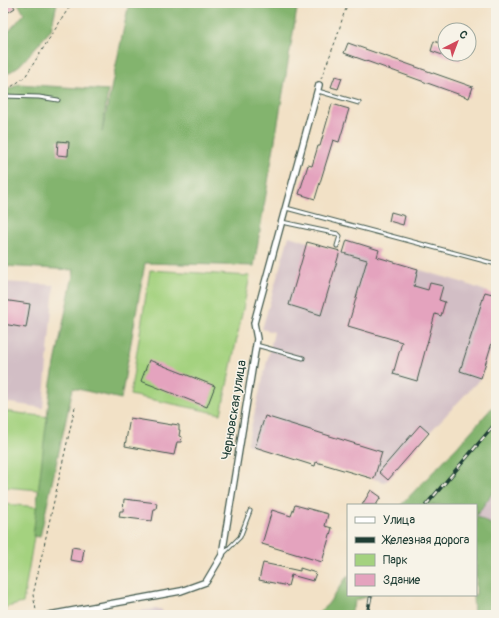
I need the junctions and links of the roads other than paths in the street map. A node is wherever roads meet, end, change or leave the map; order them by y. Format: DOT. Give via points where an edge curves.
graph roads {
  1 [pos="318,88"];
  2 [pos="3,96"];
  3 [pos="58,100"];
  4 [pos="359,103"];
  5 [pos="286,208"];
  6 [pos="282,222"];
  7 [pos="337,246"];
  8 [pos="496,264"];
  9 [pos="256,345"];
  10 [pos="304,358"];
  11 [pos="250,511"];
  12 [pos="222,555"];
  13 [pos="49,615"];
  1 -- 4 [label="lane"];
  1 -- 5 [label="street, Черновская улица"];
  2 -- 3 [label="lane"];
  5 -- 6 [label="street, Черновская улица"];
  5 -- 8 [label="lane"];
  6 -- 7 [label="lane" via="338,234 340,236"];
  6 -- 9 [label="street, Черновская улица" via="254,323"];
  9 -- 10 [label="lane"];
  9 -- 12 [label="street, Черновская улица"];
  11 -- 12 [label="lane" via="240,537"];
  12 -- 13 [label="street, Черновская улица" via="206,582 187,589"];
}
